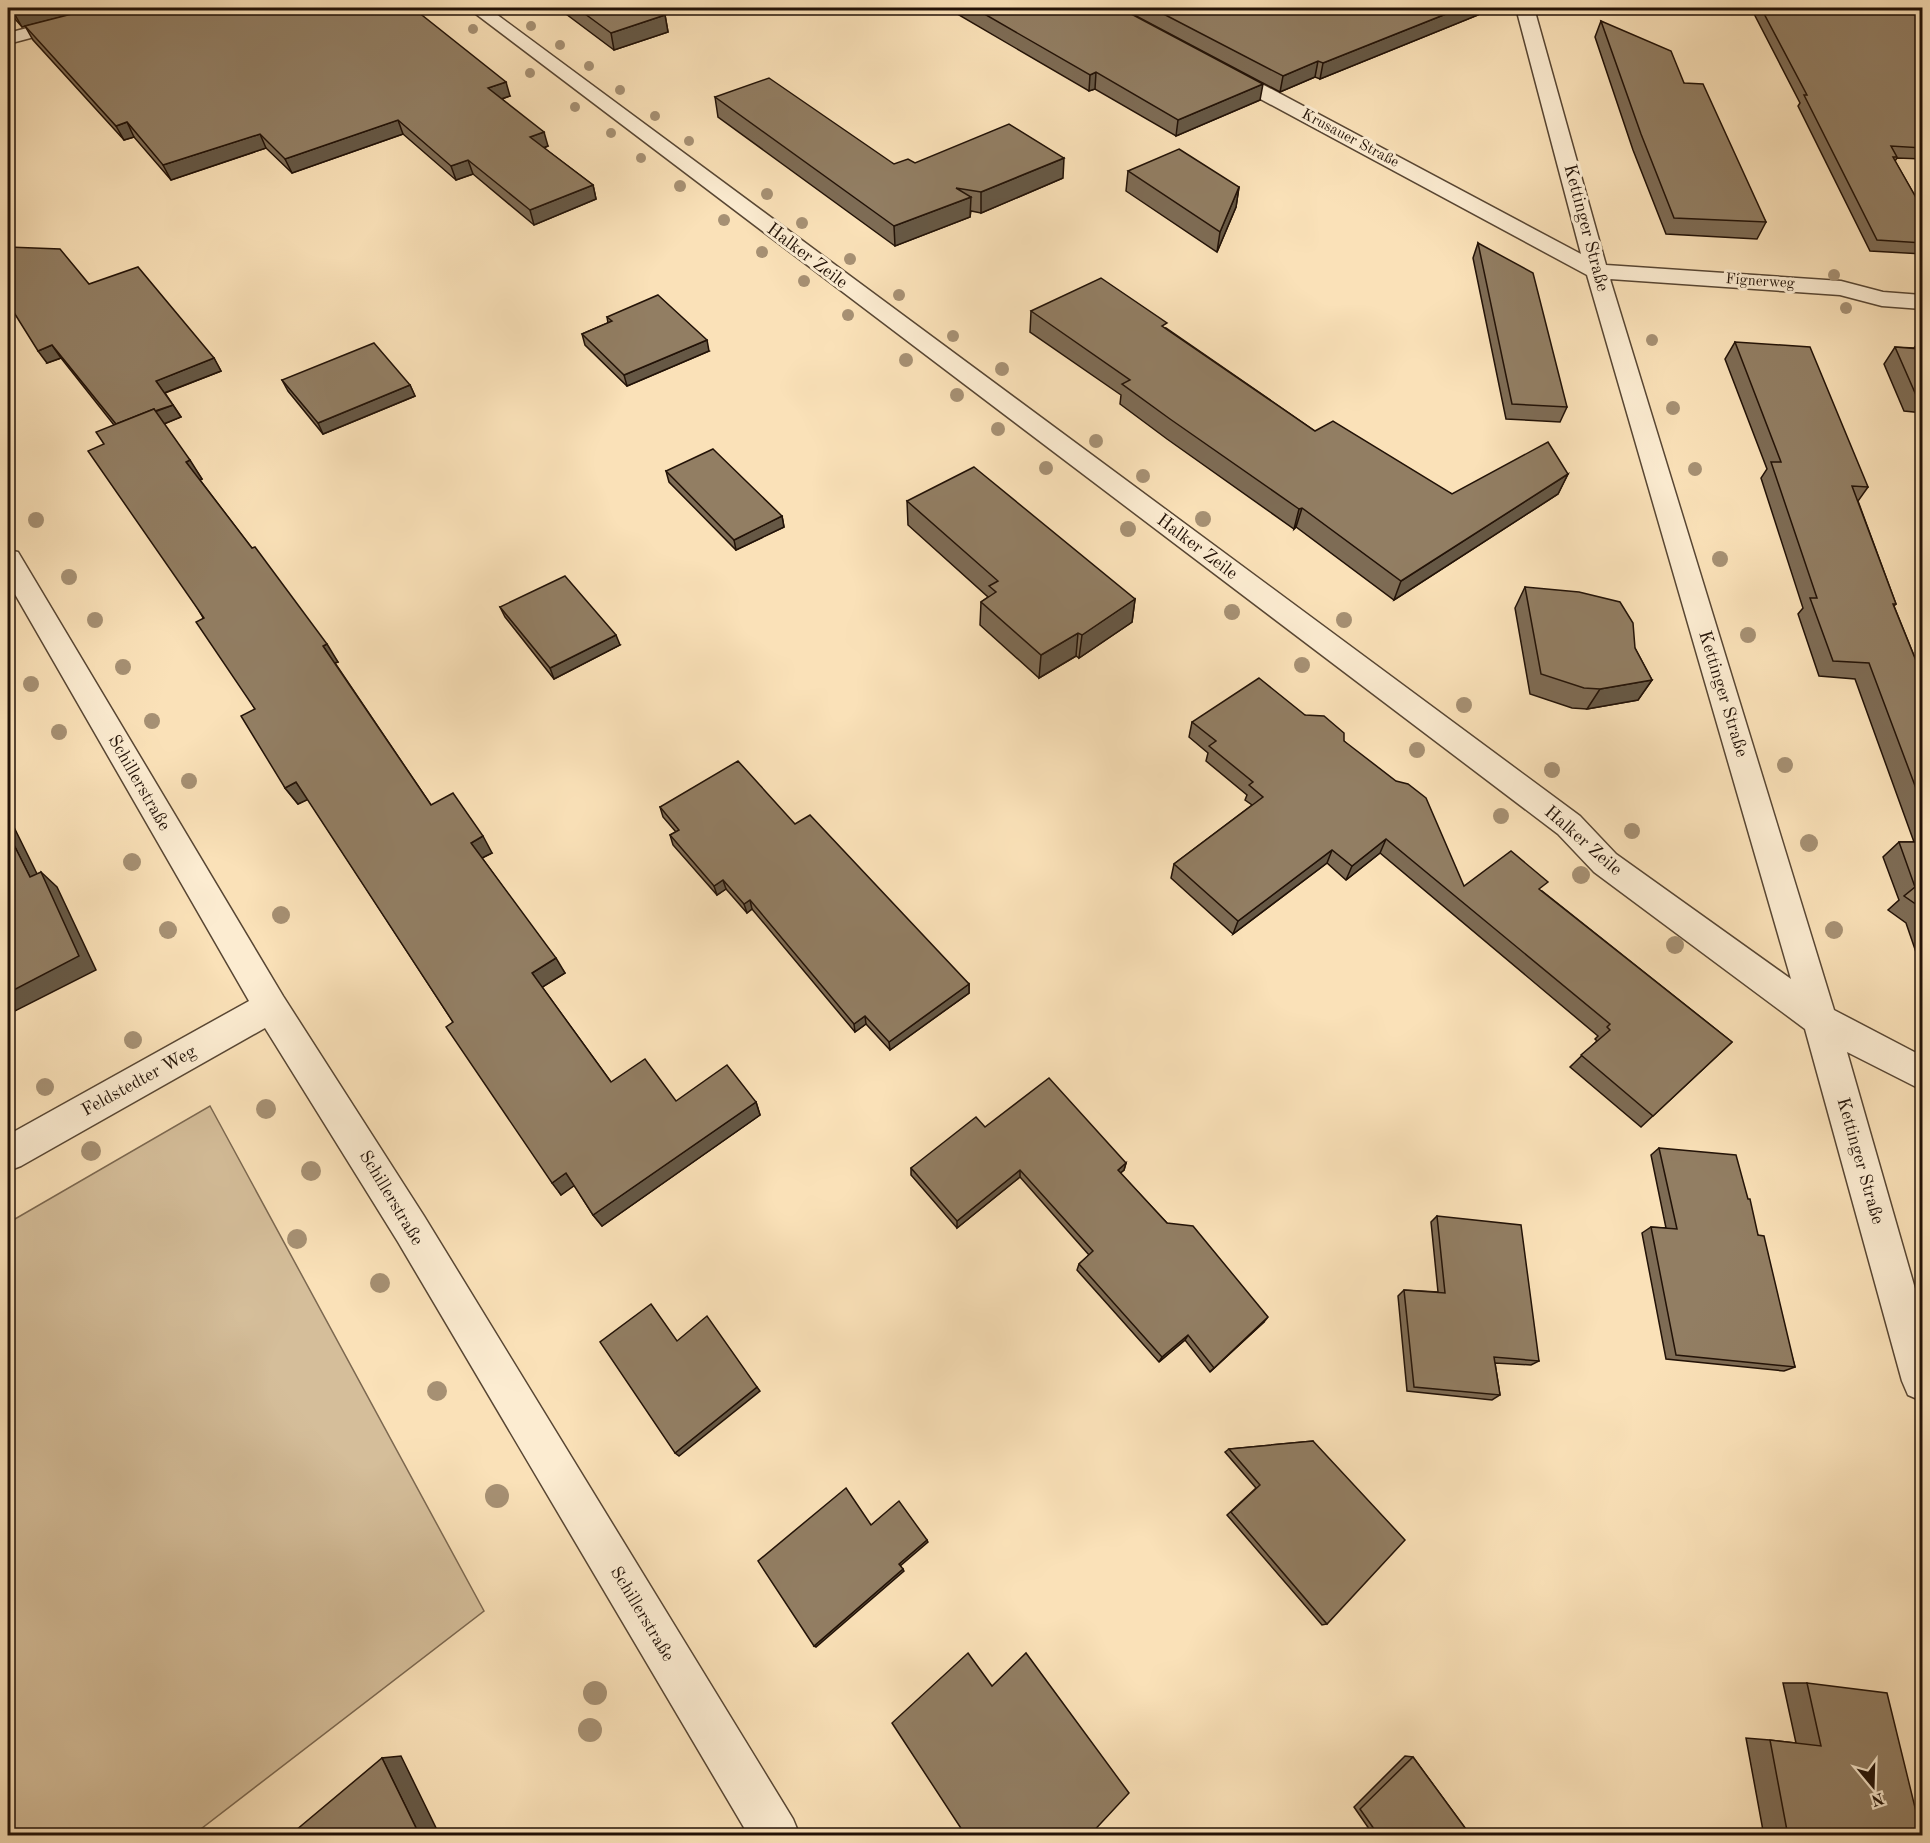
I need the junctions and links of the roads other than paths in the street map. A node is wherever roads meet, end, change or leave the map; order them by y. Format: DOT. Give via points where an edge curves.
graph roads {
  1 [pos="122,8"];
  2 [pos="477,8"];
  3 [pos="1526,8"];
  4 [pos="8,39"];
  5 [pos="1207,63"];
  6 [pos="1597,271"];
  7 [pos="1923,302"];
  8 [pos="8,559"];
  9 [pos="271,1007"];
  10 [pos="1820,1020"];
  11 [pos="1923,1074"];
  12 [pos="8,1154"];
  13 [pos="1923,1381"];
  14 [pos="776,1836"];
  1 -- 4 [label="street"];
  2 -- 10 [label="street, Halker Zeile" via="1569,825 1605,863"];
  3 -- 6 [label="street, Kettinger Straße"];
  5 -- 6 [label="street, Krusauer Straße"];
  6 -- 7 [label="street, Fignerweg" via="1841,288 1882,299"];
  6 -- 10 [label="street, Kettinger Straße"];
  8 -- 9 [label="street, Schillerstraße"];
  9 -- 12 [label="street, Feldstedter Weg"];
  9 -- 14 [label="street, Schillerstraße" via="405,1219"];
  10 -- 11 [label="street, Halker Zeile"];
  10 -- 13 [label="street, Kettinger Straße"];
}
